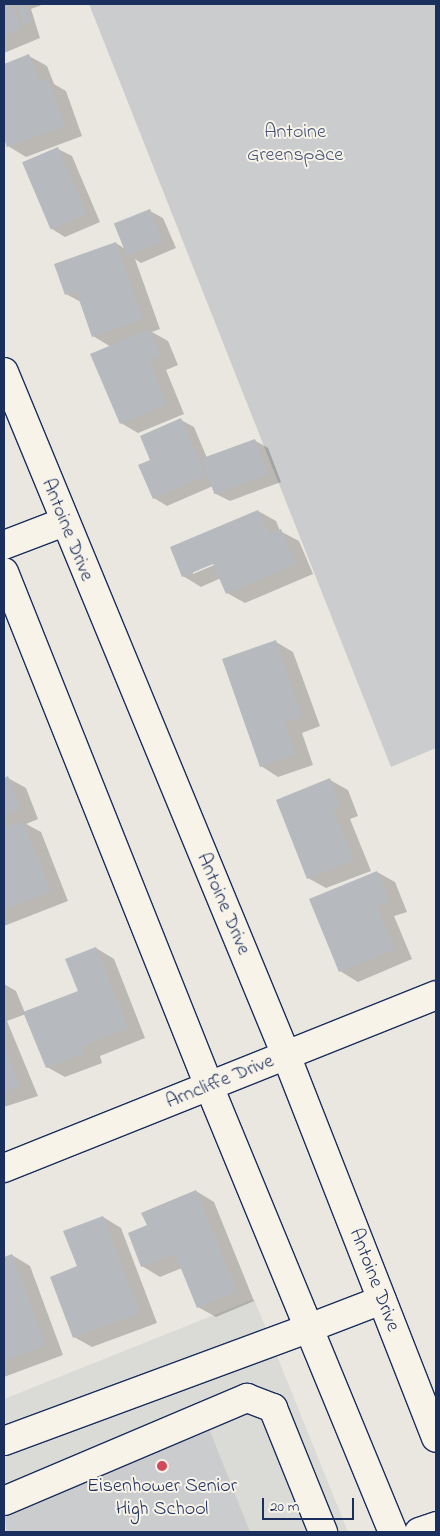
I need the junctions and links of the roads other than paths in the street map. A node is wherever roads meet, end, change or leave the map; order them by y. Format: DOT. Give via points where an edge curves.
graph roads {
  1 [pos="4,372"];
  2 [pos="64,522"];
  3 [pos="4,545"];
  4 [pos="4,572"];
  5 [pos="436,995"];
  6 [pos="286,1055"];
  7 [pos="209,1086"];
  8 [pos="4,1168"];
  9 [pos="382,1300"];
  10 [pos="309,1328"];
  11 [pos="436,1438"];
  12 [pos="4,1441"];
  13 [pos="4,1500"];
  14 [pos="436,1526"];
  15 [pos="323,1532"];
  16 [pos="393,1532"];
  17 [pos="419,1532"];
  1 -- 2 [label="main road, Antoine Drive"];
  2 -- 3 [label="main road"];
  2 -- 6 [label="main road, Antoine Drive"];
  4 -- 7 [label="main road"];
  5 -- 6 [label="main road, Arncliffe Drive"];
  6 -- 7 [label="main road, Arncliffe Drive"];
  6 -- 9 [label="main road, Antoine Drive"];
  7 -- 8 [label="main road, Arncliffe Drive"];
  7 -- 10 [label="main road"];
  9 -- 10 [label="main road"];
  9 -- 11 [label="main road, Antoine Drive"];
  10 -- 12 [label="main road"];
  10 -- 16 [label="main road"];
  13 -- 15 [label="main road" via="247,1398 272,1408"];
  14 -- 17 [label="main road"];
}
